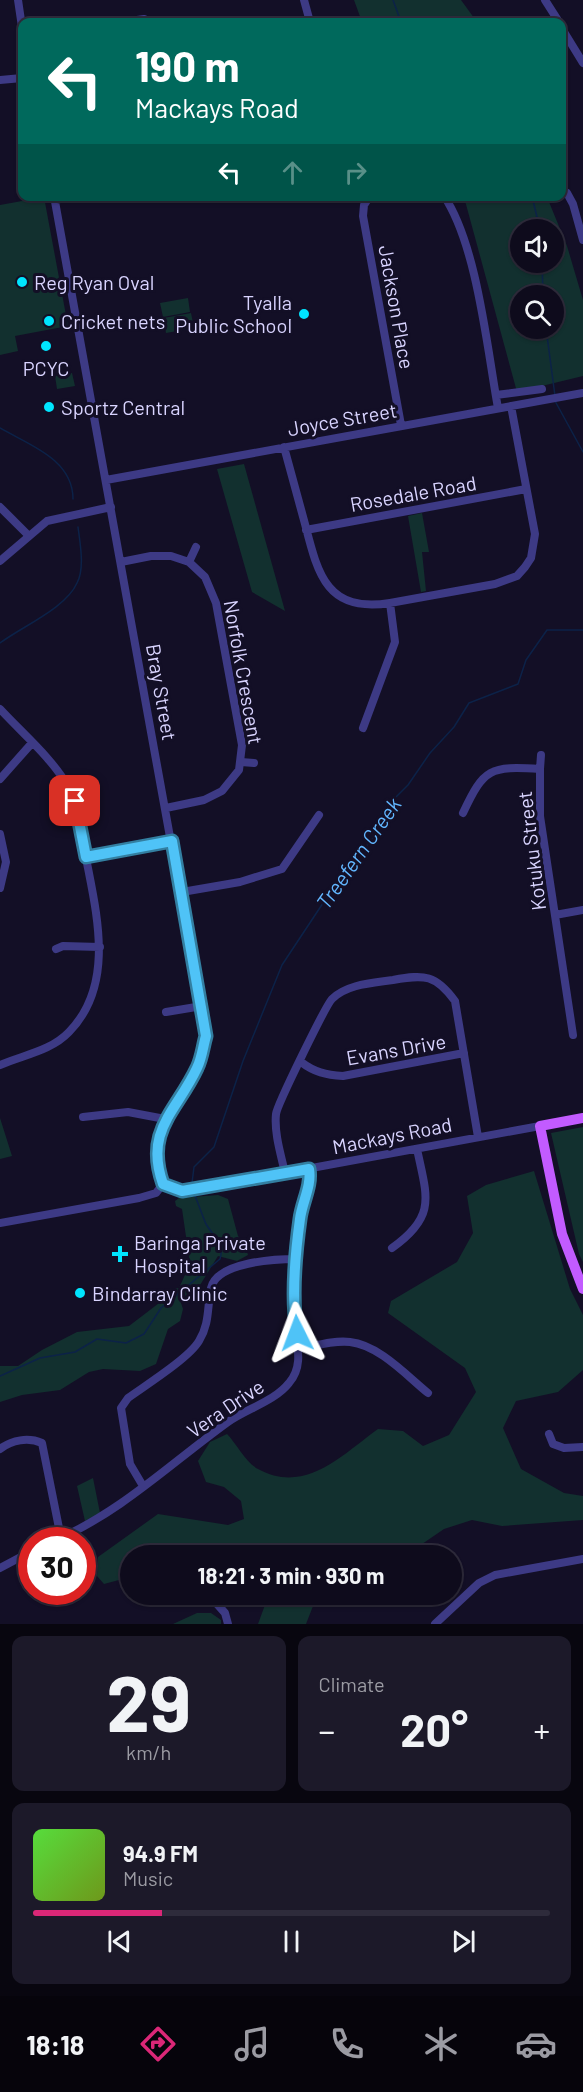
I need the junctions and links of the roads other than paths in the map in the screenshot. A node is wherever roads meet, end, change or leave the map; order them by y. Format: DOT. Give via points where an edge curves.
graph roads {
  1 [pos="18,0"];
  2 [pos="304,0"];
  3 [pos="545,0"];
  4 [pos="21,18"];
  5 [pos="309,18"];
  6 [pos="556,18"];
  7 [pos="566,35"];
  8 [pos="583,63"];
  9 [pos="18,78"];
  10 [pos="0,80"];
  11 [pos="567,193"];
  12 [pos="56,201"];
  13 [pos="367,201"];
  14 [pos="447,201"];
  15 [pos="583,240"];
  16 [pos="542,389"];
  17 [pos="583,393"];
  18 [pos="496,395"];
  19 [pos="511,406"];
  20 [pos="498,408"];
  21 [pos="401,425"];
  22 [pos="284,447"];
  23 [pos="106,480"];
  24 [pos="526,489"];
  25 [pos="0,507"];
  26 [pos="111,507"];
  27 [pos="306,530"];
  28 [pos="28,535"];
  29 [pos="196,547"];
  30 [pos="0,561"];
  31 [pos="121,562"];
  32 [pos="189,562"];
  33 [pos="390,603"];
  34 [pos="0,709"];
  35 [pos="363,728"];
  36 [pos="32,743"];
  37 [pos="541,755"];
  38 [pos="242,762"];
  39 [pos="254,763"];
  40 [pos="540,769"];
  41 [pos="0,779"];
  42 [pos="166,808"];
  43 [pos="463,813"];
  44 [pos="319,815"];
  45 [pos="0,834"];
  46 [pos="172,841"];
  47 [pos="86,857"];
  48 [pos="0,888"];
  49 [pos="182,892"];
  50 [pos="583,910"];
  51 [pos="555,915"];
  52 [pos="100,947"];
  53 [pos="56,950"];
  54 [pos="202,1006"];
  55 [pos="166,1012"];
  56 [pos="573,1035"];
  57 [pos="464,1053"];
  58 [pos="301,1062"];
  59 [pos="0,1065"];
  60 [pos="83,1117"];
  61 [pos="583,1118"];
  62 [pos="165,1119"];
  63 [pos="540,1126"];
  64 [pos="478,1137"];
  65 [pos="417,1149"];
  66 [pos="309,1169"];
  67 [pos="285,1173"];
  68 [pos="163,1184"];
  69 [pos="0,1223"];
  70 [pos="392,1248"];
  71 [pos="297,1258"];
  72 [pos="583,1289"];
  73 [pos="298,1349"];
  74 [pos="429,1393"];
  75 [pos="549,1434"];
  76 [pos="583,1447"];
  77 [pos="0,1449"];
  78 [pos="143,1486"];
  79 [pos="57,1527"];
  80 [pos="82,1527"];
  81 [pos="18,1558"];
  82 [pos="583,1559"];
  83 [pos="0,1568"];
  84 [pos="218,1605"];
  85 [pos="228,1624"];
  86 [pos="435,1624"];
  1 -- 4 [label="street"];
  2 -- 5 [label="street"];
  3 -- 6 [label="street"];
  7 -- 8 [label="street"];
  9 -- 10 [label="street"];
  11 -- 15 [label="street"];
  12 -- 23 [label="street, Bray Street"];
  13 -- 21 [label="street, Jackson Place" via="363,216"];
  14 -- 18 [label="street" via="469,254"];
  16 -- 18 [label="street"];
  17 -- 19 [label="street, Joyce Street"];
  18 -- 20 [label="street"];
  19 -- 20 [label="street, Joyce Street"];
  19 -- 24 [label="street"];
  20 -- 21 [label="street, Joyce Street"];
  21 -- 22 [label="street, Joyce Street"];
  22 -- 23 [label="street, Joyce Street"];
  22 -- 27 [label="street"];
  23 -- 26 [label="street, Bray Street"];
  24 -- 27 [label="street, Rosedale Road"];
  24 -- 33 [label="street" via="534,546 531,558 517,576 495,584"];
  25 -- 28 [label="street"];
  26 -- 28 [label="street" via="53,518"];
  26 -- 31 [label="street, Bray Street"];
  27 -- 33 [label="street" via="319,573 338,596 362,605"];
  28 -- 30 [label="street"];
  29 -- 32 [label="street"];
  31 -- 32 [label="street" via="160,555"];
  31 -- 42 [label="street, Bray Street"];
  32 -- 38 [label="street, Norfolk Crescent" via="205,577 213,594"];
  33 -- 35 [label="street" via="395,642"];
  34 -- 36 [label="street"];
  36 -- 41 [label="street"];
  36 -- 47 [label="street" via="69,788"];
  37 -- 40 [label="street, Kotuku Street"];
  38 -- 39 [label="street, Norfolk Crescent"];
  38 -- 42 [label="street, Norfolk Crescent" via="229,784 214,797"];
  40 -- 43 [label="street, Kotuku Street" via="501,769 488,774 477,783"];
  40 -- 51 [label="street, Kotuku Street" via="540,816"];
  42 -- 46 [label="street, Bray Street"];
  44 -- 49 [label="street" via="282,869 240,882"];
  45 -- 48 [label="street" via="6,862"];
  46 -- 47 [label="street"];
  46 -- 49 [label="street, Bray Street"];
  47 -- 52 [label="street"];
  49 -- 54 [label="street, Bray Street"];
  50 -- 51 [label="street"];
  51 -- 56 [label="street, Kotuku Street"];
  52 -- 53 [label="street" via="63,946"];
  52 -- 59 [label="street" via="88,1003 77,1023 52,1045"];
  54 -- 55 [label="street"];
  54 -- 62 [label="street, Bray Street" via="206,1036 197,1067"];
  57 -- 58 [label="street, Evans Drive" via="343,1076 326,1075"];
  57 -- 58 [label="street" via="455,1001 443,984 429,977 410,976 350,988 332,999"];
  57 -- 64 [label="street"];
  58 -- 67 [label="street" via="276,1114"];
  60 -- 62 [label="street" via="128,1112"];
  61 -- 63 [label="main road, Mackays Road"];
  62 -- 68 [label="street, Bray Street" via="157,1142"];
  63 -- 64 [label="street, Mackays Road"];
  63 -- 72 [label="main road" via="560,1225"];
  64 -- 65 [label="street, Mackays Road"];
  65 -- 66 [label="street, Mackays Road"];
  65 -- 70 [label="street" via="427,1205 415,1230"];
  66 -- 67 [label="street, Mackays Road"];
  66 -- 71 [label="street, Vera Drive" via="311,1180 300,1217"];
  67 -- 68 [label="street, Mackays Road" via="187,1191"];
  68 -- 69 [label="street" via="156,1193 139,1198"];
  71 -- 73 [label="street, Vera Drive" via="294,1316"];
  71 -- 78 [label="street" via="223,1270 212,1284 209,1316 198,1343 128,1398 121,1408 130,1464"];
  73 -- 74 [label="street" via="334,1342 368,1347"];
  73 -- 78 [label="street, Vera Drive" via="296,1373 289,1384 229,1421"];
  75 -- 76 [label="street" via="553,1444"];
  77 -- 79 [label="street" via="7,1443 31,1439 42,1443"];
  78 -- 80 [label="street, Vera Drive" via="113,1511"];
  81 -- 83 [label="street"];
  82 -- 86 [label="street" via="495,1575 479,1584"];
  84 -- 85 [label="street"];
}
